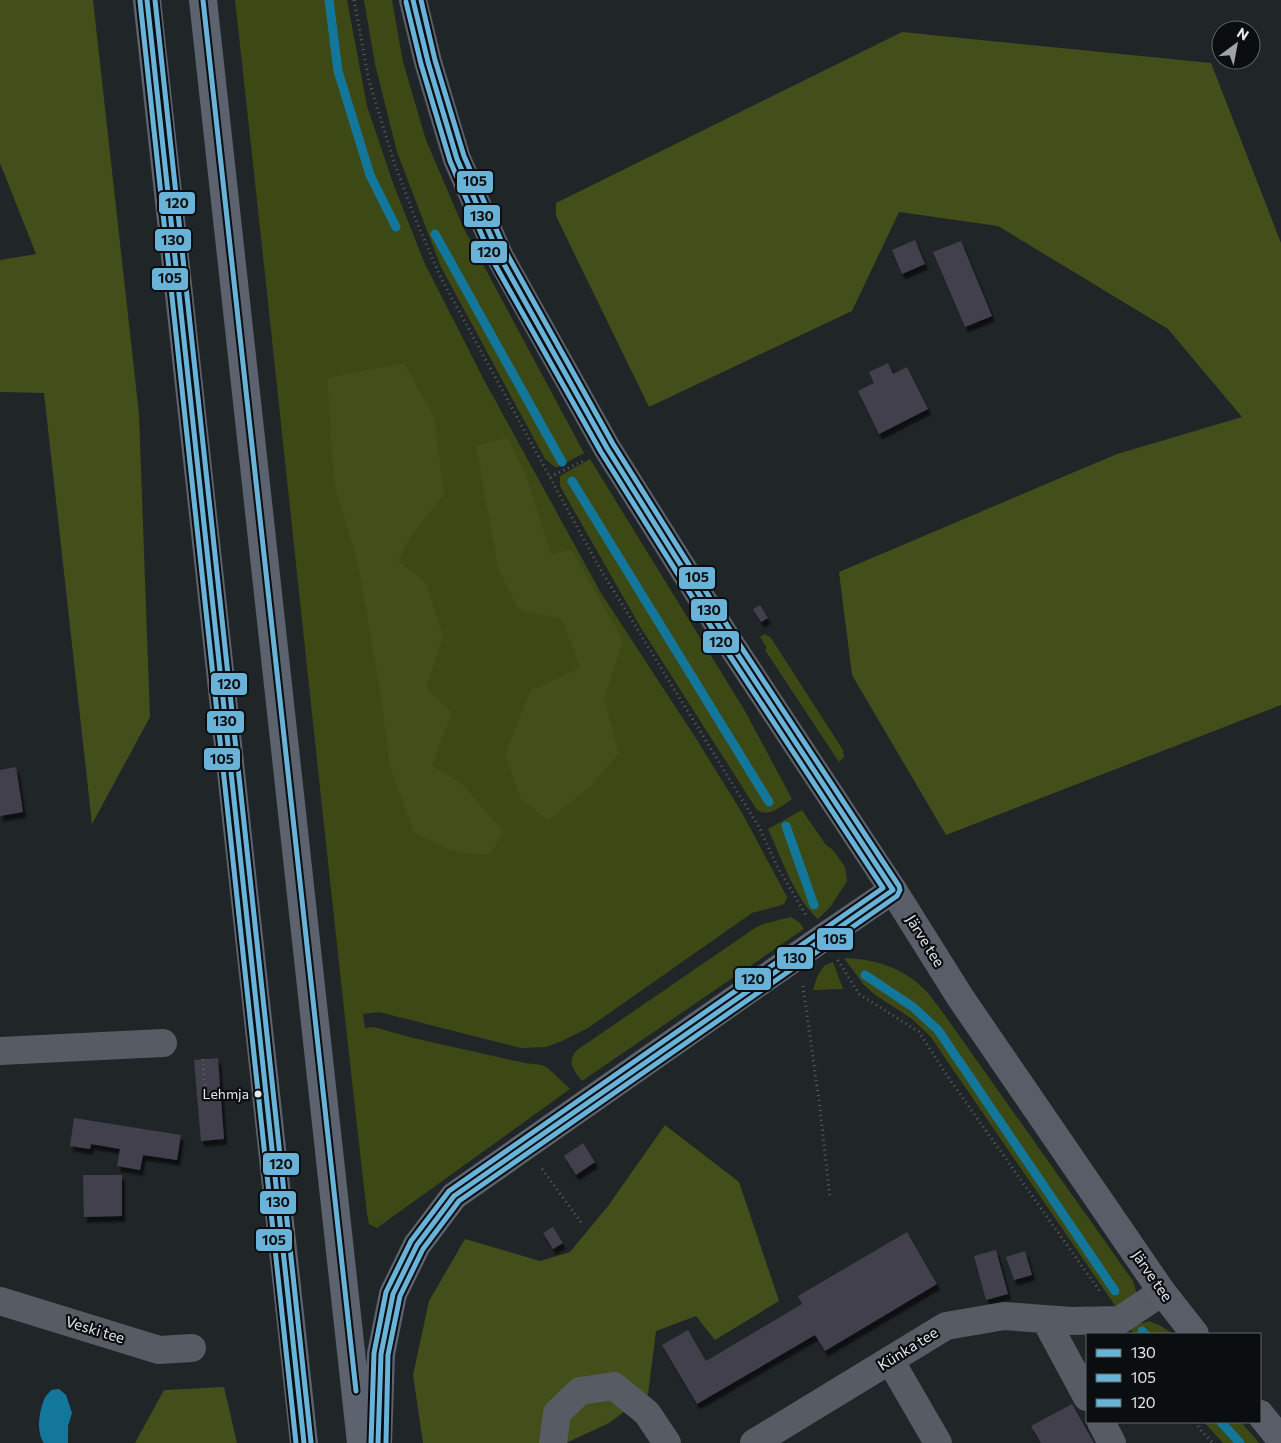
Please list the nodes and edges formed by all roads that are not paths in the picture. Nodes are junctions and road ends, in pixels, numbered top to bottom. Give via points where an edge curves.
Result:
1 (147, 0) edge
2 (203, 0) edge
3 (413, 0) edge
4 (893, 890) junction
5 (163, 1043) dead end
6 (0, 1051) edge
7 (1162, 1292) junction
8 (0, 1301) edge
9 (1045, 1319) junction
10 (1195, 1333) edge
11 (192, 1348) dead end
12 (890, 1360) junction
13 (1086, 1395) edge
14 (1261, 1415) edge
15 (1101, 1423) edge
16 (1281, 1440) edge
17 (304, 1443) edge
18 (361, 1443) edge
19 (378, 1443) edge
20 (553, 1443) edge
21 (667, 1443) edge
22 (754, 1443) edge
23 (938, 1443) edge
24 (1112, 1443) edge

1 - 17 highway
2 - 18 highway
3 - 4 street, Järve tee via 457,158 500,257 607,448 726,637
4 - 7 street, Järve tee via 960,998
4 - 19 highway via 454,1196 417,1245 393,1294 381,1354
5 - 6 street
7 - 9 street, Künka tee via 1120,1320
7 - 10 street, Järve tee
8 - 11 street, Veski tee via 160,1350
9 - 12 street, Künka tee via 1004,1316 946,1326
9 - 13 street
12 - 22 street, Künka tee
12 - 23 street
14 - 16 street
15 - 24 street
20 - 21 street via 557,1413 580,1390 614,1386 647,1413

